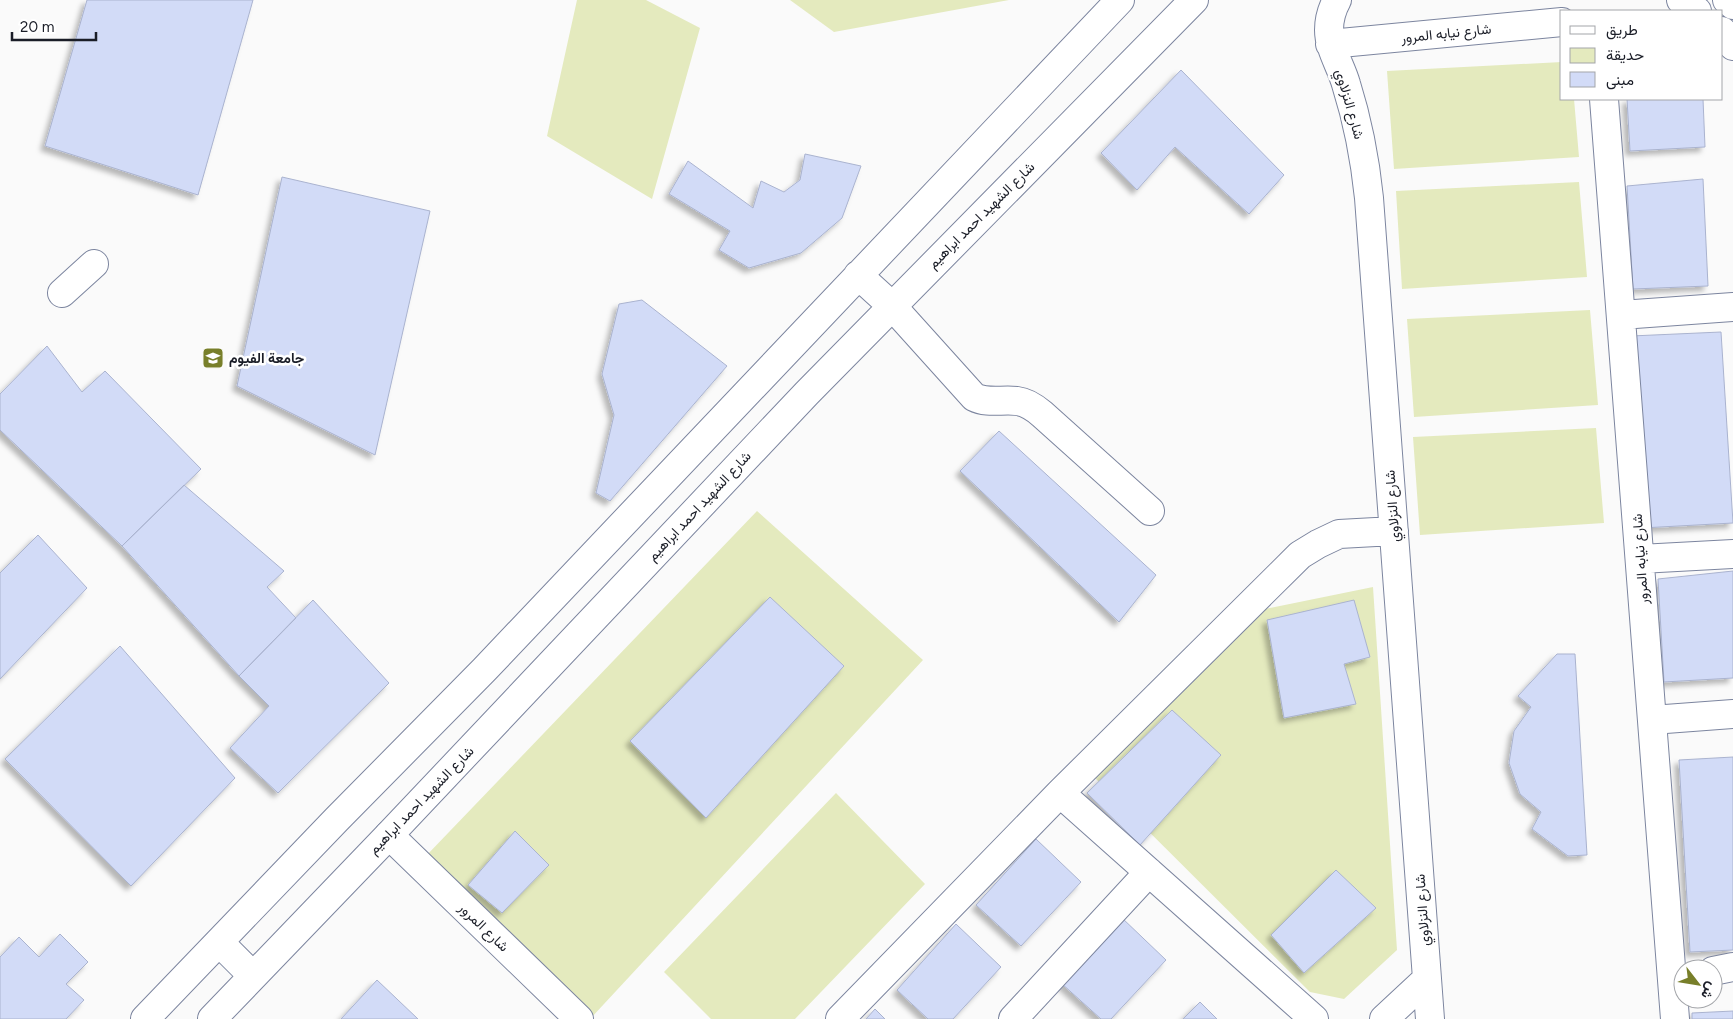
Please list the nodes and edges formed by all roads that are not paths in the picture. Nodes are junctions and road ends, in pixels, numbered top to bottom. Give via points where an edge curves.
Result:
1 (1120, 0) edge
2 (1194, 0) edge
3 (1337, 0) edge
4 (1681, 0) edge
5 (1728, 0) edge
6 (1733, 5) edge
7 (1696, 10) edge
8 (1560, 22) edge
9 (1723, 32) edge
10 (1330, 44) junction
11 (1733, 46) edge
12 (1604, 100) edge
13 (94, 264) dead end
14 (858, 275) junction
15 (62, 293) dead end
16 (892, 306) junction
17 (1733, 307) edge
18 (1621, 315) junction
19 (1150, 511) dead end
20 (1394, 531) junction
21 (1733, 554) edge
22 (1640, 560) junction
23 (1733, 714) edge
24 (1652, 720) junction
25 (1060, 793) junction
26 (389, 835) junction
27 (1149, 872) junction
28 (219, 942) junction
29 (1676, 959) edge
30 (253, 976) junction
31 (1427, 979) junction
32 (145, 1019) edge
33 (212, 1019) edge
34 (579, 1019) edge
35 (840, 1019) edge
36 (1013, 1019) edge
37 (1314, 1019) edge
38 (1384, 1019) edge
39 (1430, 1019) edge

1 - 14 street
2 - 16 street, شارع الشهيد احمد ابراهيم
3 - 10 street, شارع النزلاوي via 1331,12
4 - 7 street
5 - 6 street
8 - 10 street, شارع نيابه المرور
9 - 11 street
10 - 20 street, شارع النزلاوي via 1345,81 1365,158
12 - 18 street, شارع نيابه المرور
13 - 15 street
14 - 16 street
14 - 28 street via 484,670
16 - 19 street via 974,397 982,401 1018,401 1032,407
16 - 26 street, شارع الشهيد احمد ابراهيم
17 - 18 street
18 - 22 street, شارع نيابه المرور
20 - 25 street via 1339,534 1300,556
20 - 31 street, شارع النزلاوي
21 - 22 street
22 - 24 street, شارع نيابه المرور
23 - 24 street
24 - 29 street, شارع نيابه المرور
25 - 27 street
25 - 35 street
26 - 30 street, شارع الشهيد احمد ابراهيم
26 - 34 street, شارع المرور
27 - 36 street
27 - 37 street
28 - 30 street
28 - 32 street
30 - 33 street, شارع الشهيد احمد ابراهيم
31 - 38 street
31 - 39 street, شارع النزلاوي

